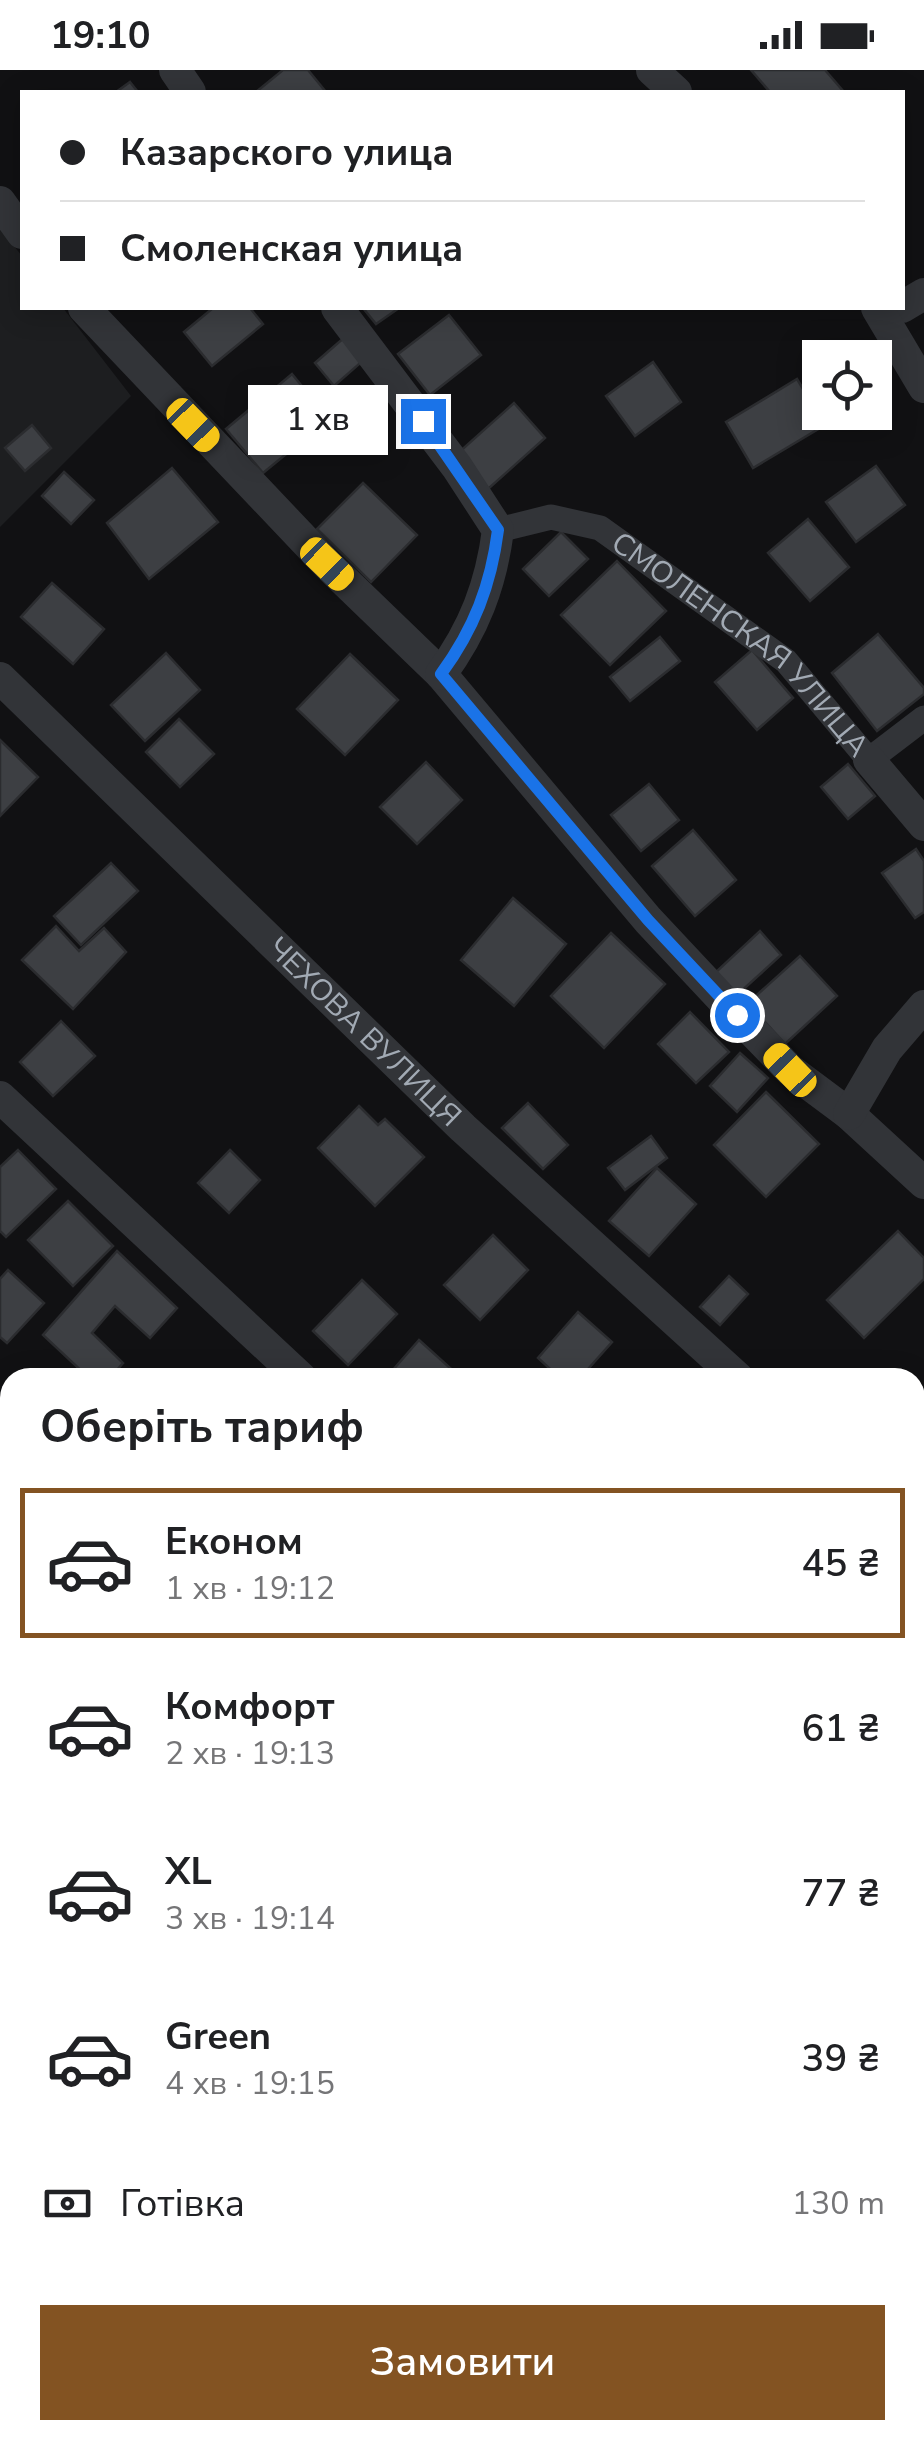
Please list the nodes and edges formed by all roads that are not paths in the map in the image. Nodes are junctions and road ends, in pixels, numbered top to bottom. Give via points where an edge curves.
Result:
1 (652, 70) edge
2 (674, 90) edge
3 (0, 202) edge
4 (20, 230) edge
5 (86, 310) edge
6 (339, 310) edge
7 (891, 310) edge
8 (924, 387) edge
9 (498, 530) junction
10 (441, 674) junction
11 (0, 678) edge
12 (924, 718) edge
13 (869, 760) junction
14 (924, 825) edge
15 (924, 1006) edge
16 (0, 1098) edge
17 (849, 1114) junction
18 (924, 1183) edge
19 (290, 1368) edge
20 (727, 1368) edge

1 - 2 street
3 - 4 street
5 - 10 street
6 - 9 street
7 - 8 street
9 - 10 street via 478,616
9 - 13 street, СМОЛЕНСКАЯ УЛИЦА via 551,517 600,528 786,661
10 - 17 street via 648,920 790,1070
11 - 20 street, ЧЕХОВА ВУЛИЦЯ via 463,1128
12 - 13 street
13 - 14 street, СМОЛЕНСКАЯ УЛИЦА
15 - 17 street via 887,1049
16 - 19 street
17 - 18 street

